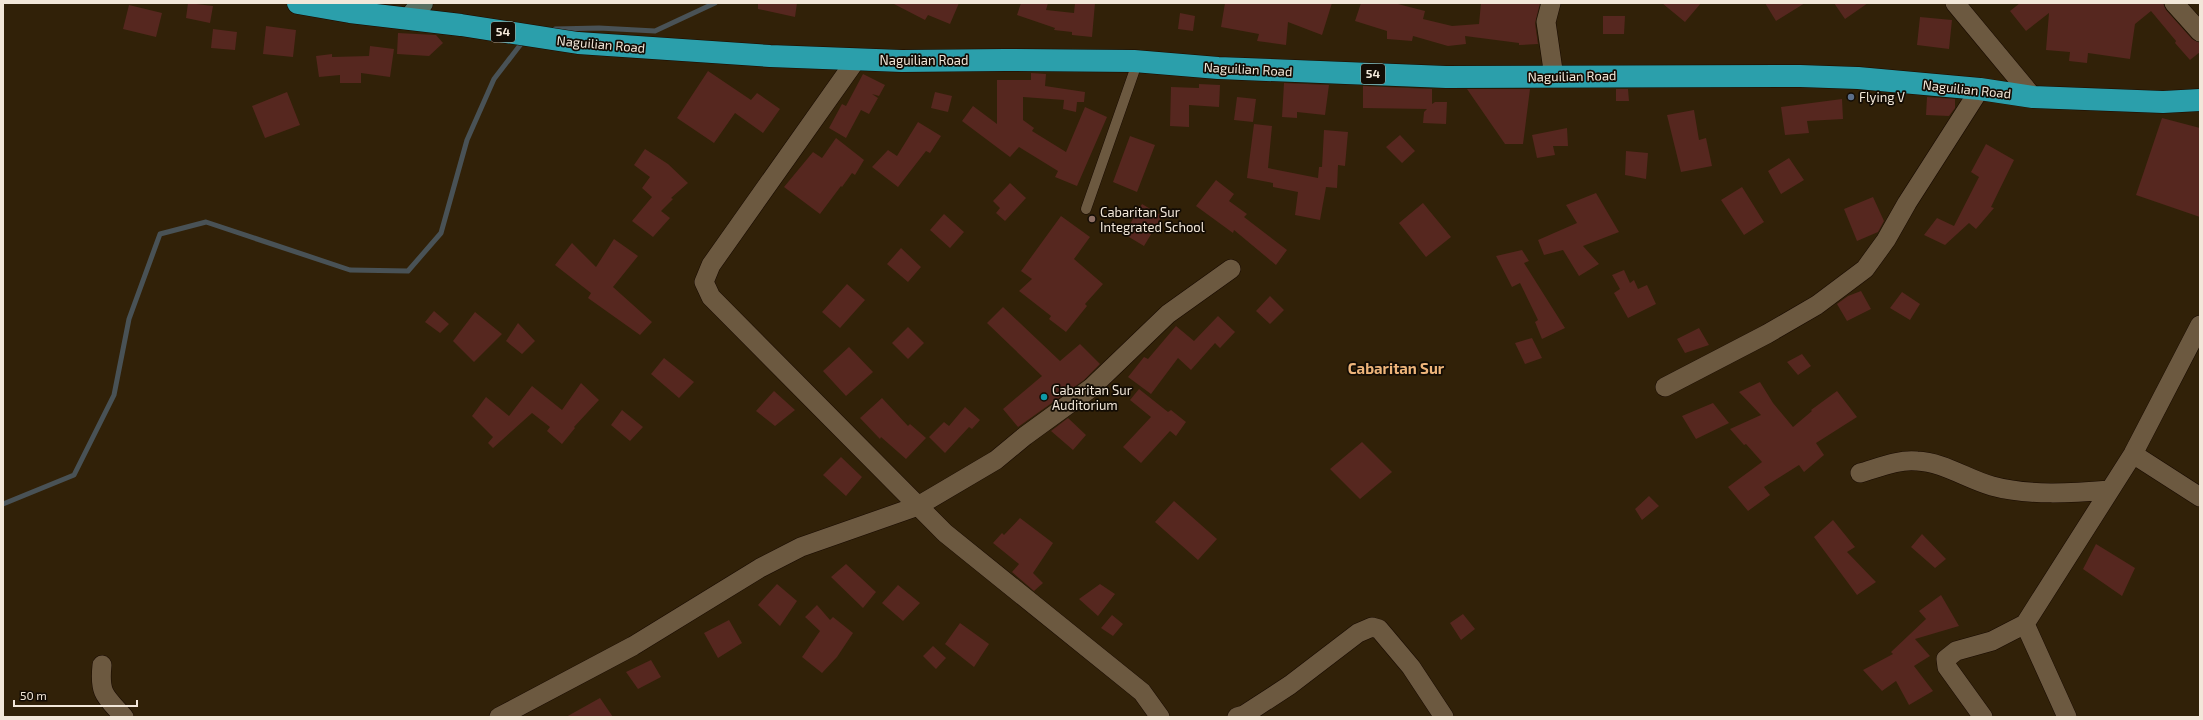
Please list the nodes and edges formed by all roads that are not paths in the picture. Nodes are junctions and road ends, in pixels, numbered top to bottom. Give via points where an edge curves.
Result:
1 (298, 3) edge
2 (1551, 3) edge
3 (1954, 3) edge
4 (2174, 3) edge
5 (416, 11) edge
6 (2200, 32) edge
7 (856, 60) junction
8 (1134, 61) junction
9 (1554, 77) junction
10 (1980, 89) junction
11 (2033, 97) junction
12 (2200, 100) edge
13 (1086, 209) dead end
14 (1231, 269) dead end
15 (2200, 325) edge
16 (1666, 387) dead end
17 (2133, 454) junction
18 (1860, 473) dead end
19 (2110, 490) junction
20 (2200, 497) edge
21 (918, 506) junction
22 (2025, 624) junction
23 (102, 665) dead end
24 (124, 717) edge
25 (498, 717) edge
26 (1160, 717) edge
27 (1237, 717) edge
28 (1444, 717) edge
29 (1983, 717) edge
30 (2067, 717) edge

1 - 5 highway, Naguilian Road / 54 via 350,12
2 - 9 street via 1546,22
3 - 11 street
4 - 6 street
5 - 7 highway, Naguilian Road / 54 via 460,25 578,43
7 - 8 highway, Naguilian Road / 54
7 - 21 street via 711,265 704,282 718,306
8 - 9 highway, Naguilian Road / 54 via 1218,68 1414,76
8 - 13 lane via 1134,72
9 - 10 highway, Naguilian Road / 54 via 1800,76 1858,78
10 - 11 highway, Naguilian Road / 54
10 - 16 street via 1886,240 1865,269 1848,284 1767,334
11 - 12 highway, Naguilian Road / 54 via 2163,102
14 - 21 street via 1168,314 1092,388 996,460
15 - 17 street
17 - 19 street
17 - 20 street
18 - 19 street via 1915,460 2008,489 2062,494
19 - 22 street
21 - 25 street via 801,547 760,568 633,646
21 - 26 street via 977,561 1142,692
22 - 29 street via 1992,641 1956,651 1946,659 1947,667
22 - 30 street
23 - 24 street via 102,690
27 - 28 street via 1244,715 1290,684 1358,633 1372,627 1379,629 1411,667

